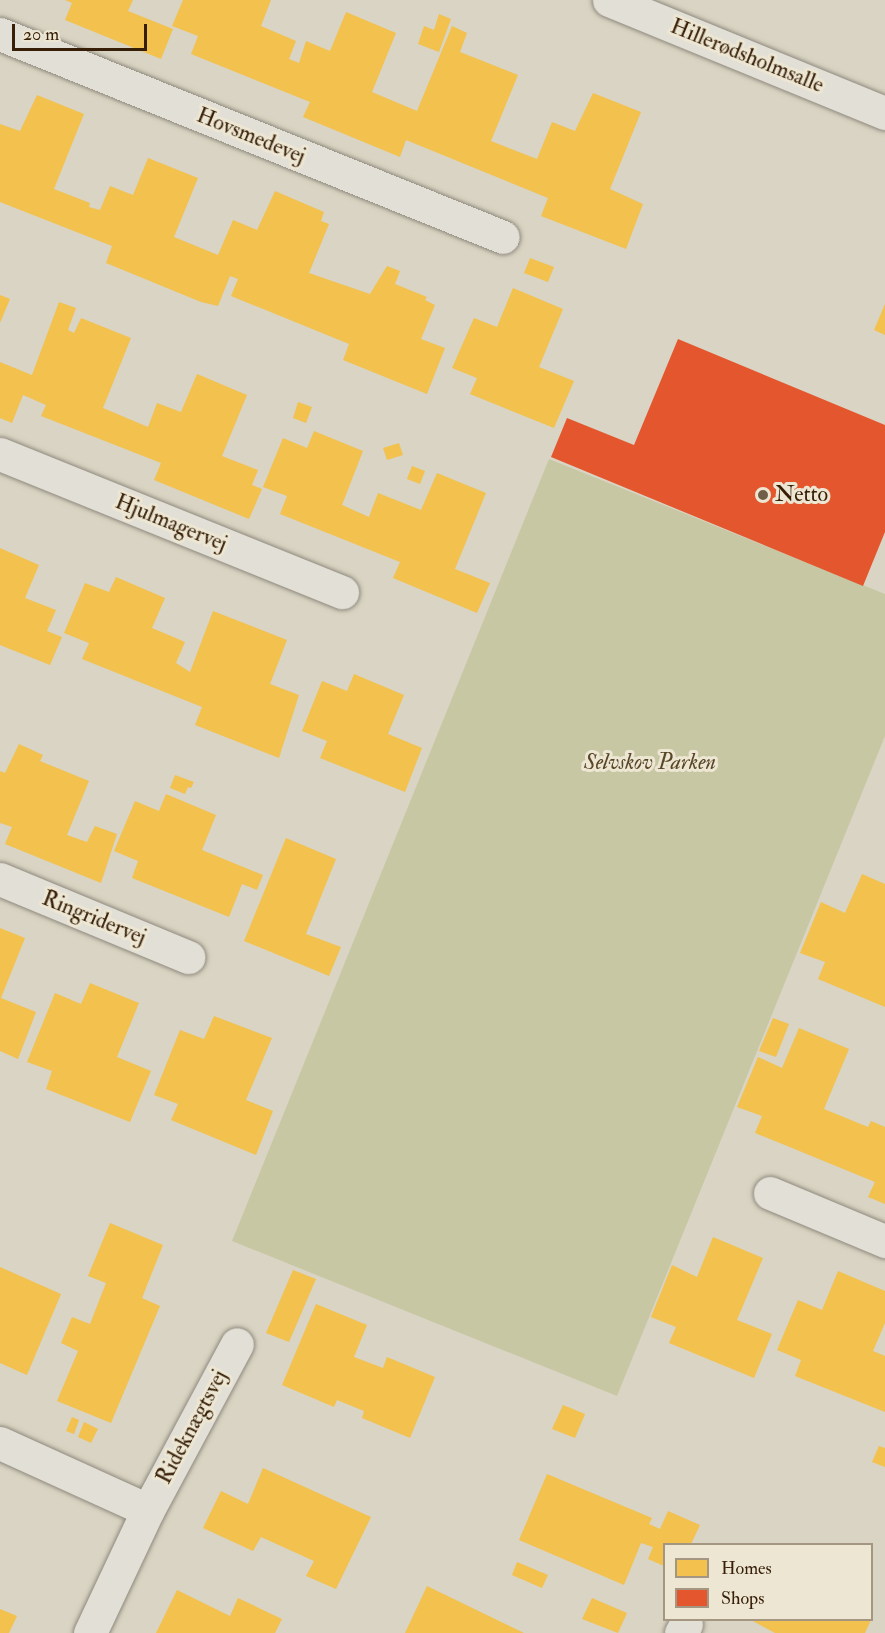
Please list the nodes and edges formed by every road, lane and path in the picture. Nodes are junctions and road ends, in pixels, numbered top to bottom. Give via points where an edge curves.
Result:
1 (609, 0) edge
2 (0, 34) edge
3 (885, 113) edge
4 (503, 237) dead end
5 (0, 454) edge
6 (342, 592) dead end
7 (0, 879) edge
8 (188, 957) dead end
9 (770, 1193) dead end
10 (885, 1241) edge
11 (237, 1344) dead end
12 (0, 1443) edge
13 (148, 1510) junction
14 (90, 1633) edge

1 - 3 street, Hillerødsholmsalle
2 - 4 street, Hovsmedevej
5 - 6 street, Hjulmagervej
7 - 8 street, Ringridervej
9 - 10 street
11 - 13 street, Rideknægtsvej
12 - 13 street, Rideknægtsvej
13 - 14 street, Rideknægtsvej

